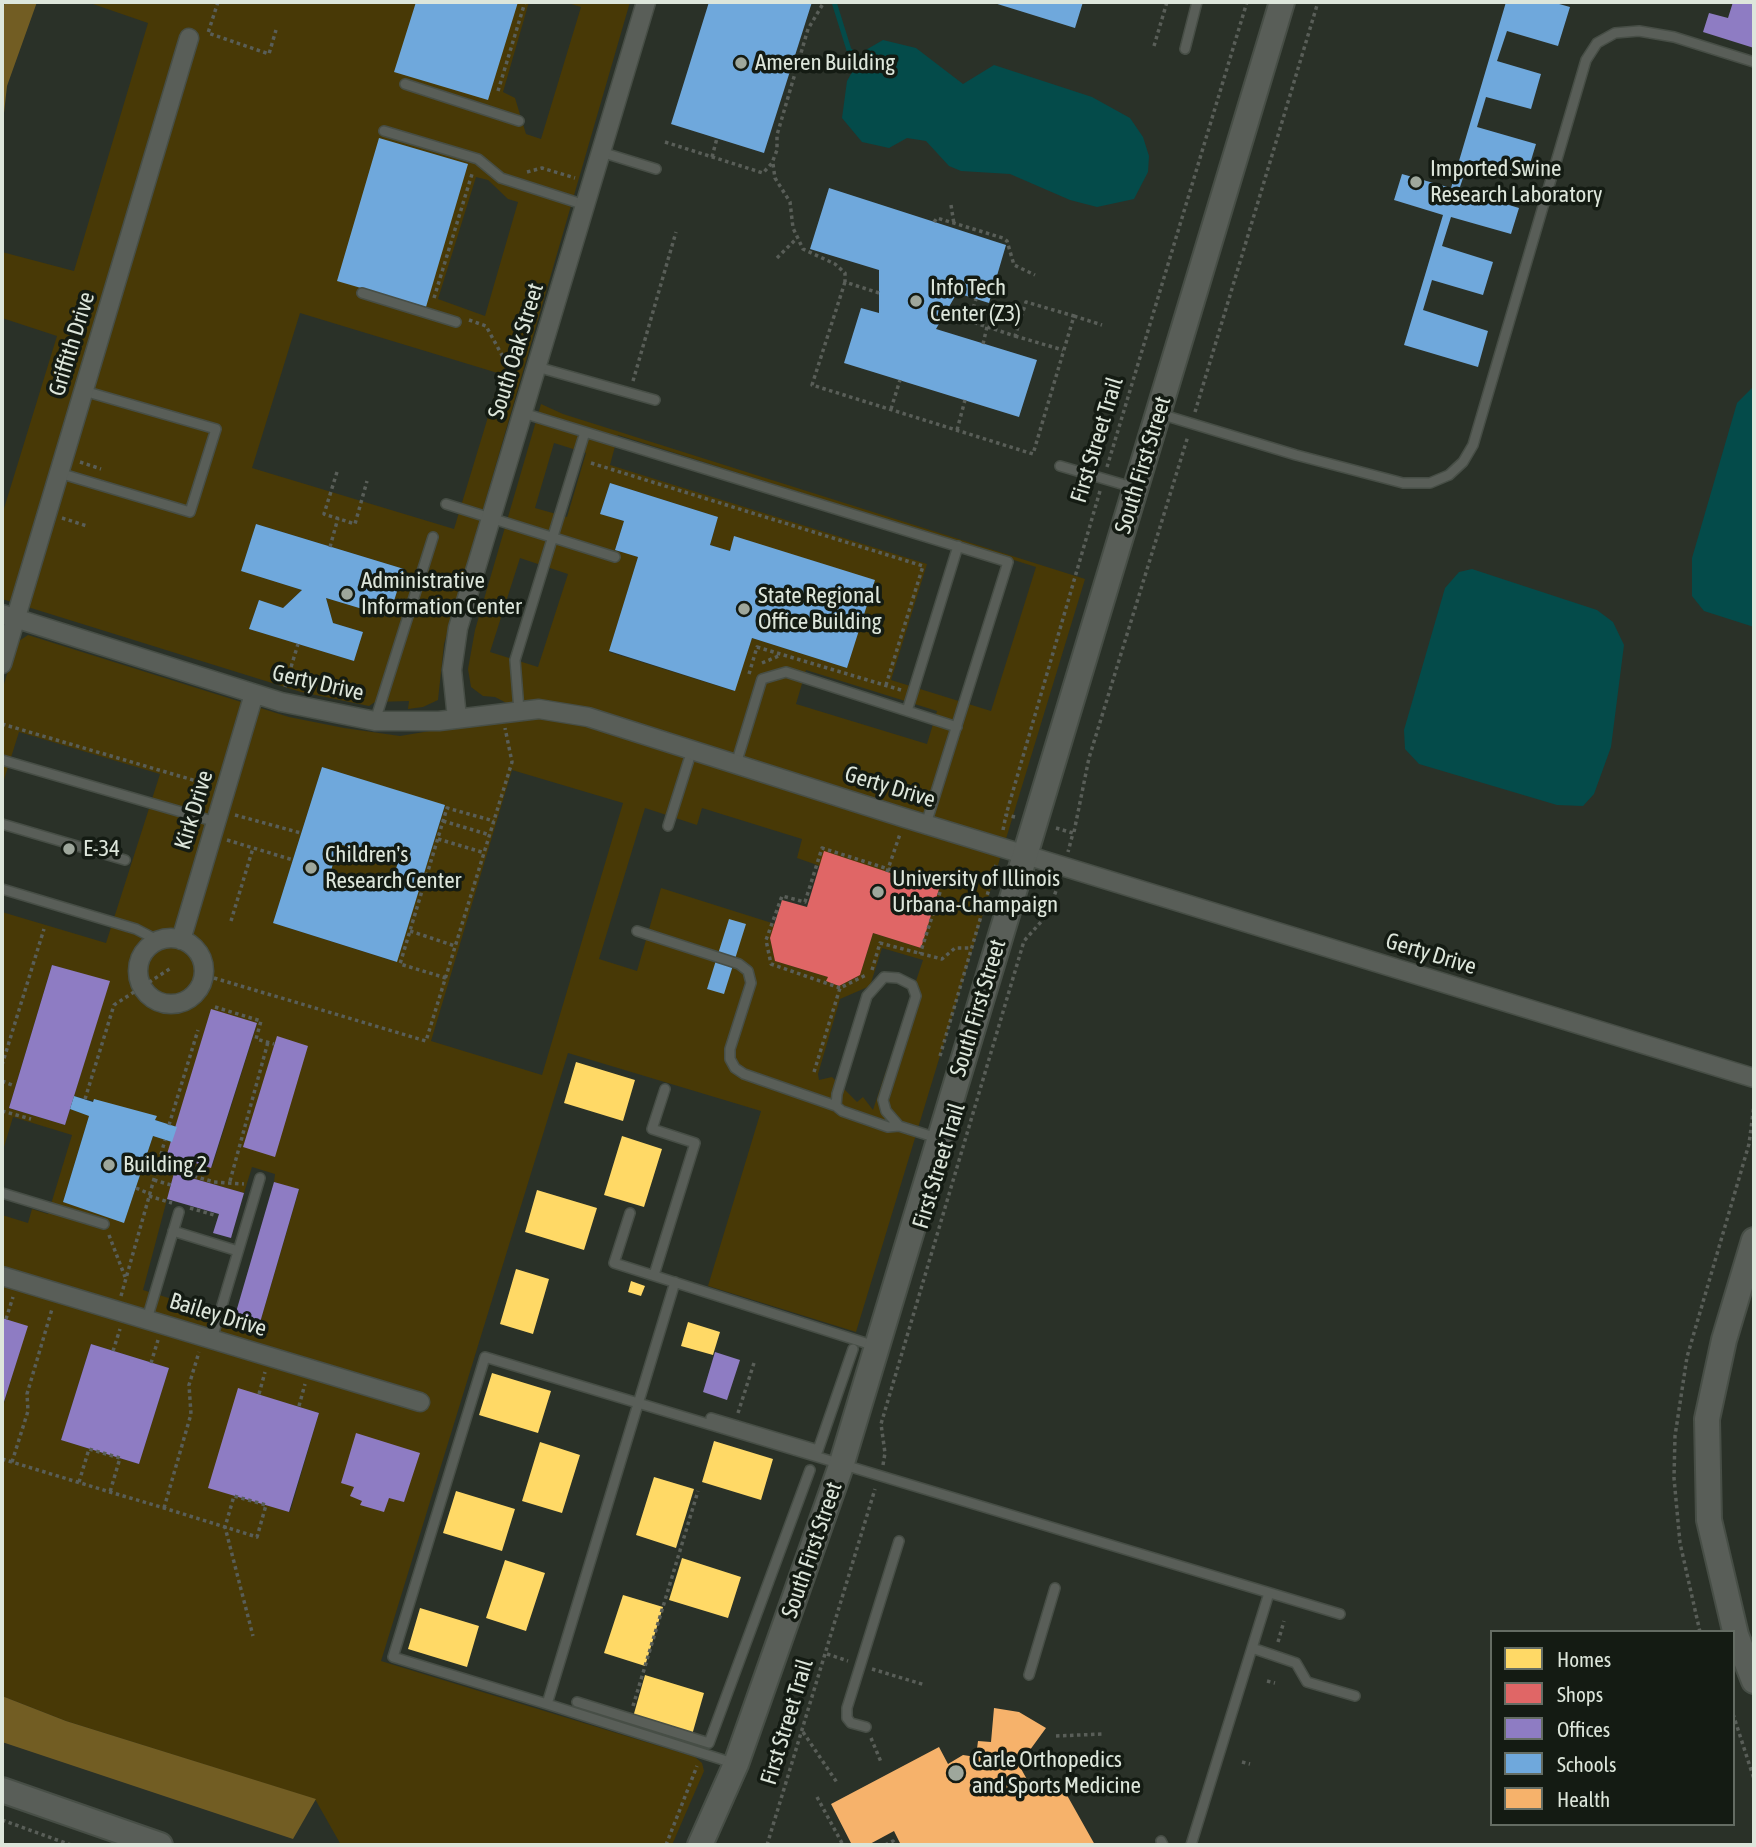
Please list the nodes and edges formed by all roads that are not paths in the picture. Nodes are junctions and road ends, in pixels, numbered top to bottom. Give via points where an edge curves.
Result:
1 (646, 2) edge
2 (1197, 2) edge
3 (1283, 2) edge
4 (189, 38) dead end
5 (1185, 49) dead end
6 (1754, 62) edge
7 (405, 84) dead end
8 (519, 121) dead end
9 (384, 131) dead end
10 (601, 152) junction
11 (656, 169) dead end
12 (585, 205) junction
13 (362, 293) dead end
14 (457, 319) road end
15 (527, 366) junction
16 (83, 391) junction
17 (655, 401) dead end
18 (1159, 413) junction
19 (523, 414) junction
20 (585, 432) junction
21 (1060, 466) dead end
22 (59, 473) junction
23 (1135, 488) junction
24 (446, 505) dead end
25 (491, 518) junction
26 (433, 537) dead end
27 (552, 537) junction
28 (958, 546) junction
29 (615, 556) dead end
30 (9, 616) edge
31 (2, 664) edge
32 (254, 694) junction
33 (510, 710) junction
34 (907, 711) junction
35 (457, 718) junction
36 (375, 721) junction
37 (957, 727) junction
38 (692, 750) junction
39 (2, 760) edge
40 (736, 764) junction
41 (216, 821) junction
42 (2, 824) edge
43 (926, 824) junction
44 (668, 826) dead end
45 (1026, 855) junction
46 (125, 860) dead end
47 (2, 889) edge
48 (637, 931) dead end
49 (181, 940) junction
50 (159, 941) junction
51 (1754, 1078) edge
52 (665, 1088) dead end
53 (836, 1106) junction
54 (900, 1126) junction
55 (937, 1138) junction
56 (258, 1182) road end
57 (2, 1193) edge
58 (179, 1212) dead end
59 (630, 1213) dead end
60 (104, 1224) road end
61 (173, 1231) junction
62 (1754, 1240) edge
63 (238, 1251) junction
64 (654, 1275) junction
65 (2, 1276) edge
66 (675, 1282) junction
67 (147, 1320) junction
68 (206, 1343) junction
69 (865, 1348) junction
70 (419, 1402) dead end
71 (638, 1404) junction
72 (711, 1418) dead end
73 (841, 1466) junction
74 (810, 1470) dead end
75 (899, 1541) dead end
76 (1055, 1588) dead end
77 (1269, 1593) junction
78 (1340, 1614) dead end
79 (1735, 1630) edge
80 (1735, 1631) edge
81 (1252, 1648) junction
82 (1029, 1675) dead end
83 (1754, 1681) edge
84 (1355, 1696) dead end
85 (577, 1702) dead end
86 (547, 1704) junction
87 (866, 1727) road end
88 (736, 1764) junction
89 (2, 1790) edge
90 (160, 1845) edge
91 (700, 1845) edge
92 (1191, 1845) edge

1 - 10 street, South Oak Street
2 - 5 lane
3 - 18 street, South First Street
4 - 16 street, Griffith Drive
6 - 18 lane via 1639,30 1615,33 1597,43 1586,60 1473,445 1449,475 1430,483 1403,483 1296,456
7 - 8 lane
9 - 12 lane via 478,159 501,178
10 - 11 lane
10 - 12 street, South Oak Street
12 - 15 street, South Oak Street
13 - 14 lane
15 - 17 lane
15 - 19 street, South Oak Street
16 - 22 street, Griffith Drive
16 - 22 lane via 216,429 190,512
18 - 23 street, South First Street
19 - 20 lane
19 - 25 street, South Oak Street
20 - 27 lane
20 - 28 lane
21 - 23 lane
22 - 30 street, Griffith Drive
23 - 45 street, South First Street
24 - 25 lane
25 - 27 lane
25 - 35 street, South Oak Street via 454,648
26 - 36 lane
27 - 29 lane
27 - 33 lane via 515,660
28 - 34 lane
28 - 37 lane via 1008,562
30 - 31 street, Griffith Drive
30 - 32 street, Gerty Drive
32 - 36 street, Gerty Drive
32 - 41 street, Kirk Drive
33 - 35 street, Gerty Drive
33 - 38 street, Gerty Drive via 539,709 588,717
34 - 37 lane
34 - 40 lane via 786,672 762,679
35 - 36 street, Gerty Drive
37 - 43 lane
38 - 40 street, Gerty Drive
38 - 44 lane
39 - 41 lane
40 - 43 street, Gerty Drive
41 - 49 street, Kirk Drive
42 - 46 lane
43 - 45 street, Gerty Drive
45 - 51 street, Gerty Drive
45 - 55 street, South First Street
47 - 50 lane via 136,929
48 - 53 lane via 739,964 748,971 751,983 730,1049 735,1068
49 - 50 street
49 - 50 street via 191,945 203,962 204,973 196,993 167,1003 148,994 138,975 143,954
52 - 64 lane via 652,1129 695,1143
53 - 54 lane via 888,1127
53 - 54 lane via 867,996 884,977 898,978 912,985 916,996 883,1100 886,1111
54 - 55 lane
55 - 69 street, South First Street
56 - 63 lane
57 - 60 lane
58 - 61 lane
59 - 64 lane via 614,1263
61 - 63 lane
61 - 67 lane
62 - 79 street via 1724,1340 1707,1419 1709,1520
63 - 68 lane
64 - 66 lane
65 - 67 street, Bailey Drive via 119,1317
66 - 69 lane
66 - 71 lane
67 - 68 street, Bailey Drive
68 - 70 street, Bailey Drive
69 - 72 lane via 818,1450
69 - 73 street, South First Street
71 - 73 lane
71 - 86 lane
71 - 86 lane via 485,1357 393,1657
73 - 77 lane
73 - 88 street, South First Street
74 - 85 lane via 709,1743
75 - 87 lane via 848,1708 851,1723
76 - 82 lane
77 - 78 lane
77 - 81 lane
80 - 83 street
81 - 84 lane via 1296,1663 1307,1682
81 - 92 lane
86 - 88 lane
88 - 91 street, South First Street
89 - 90 street

